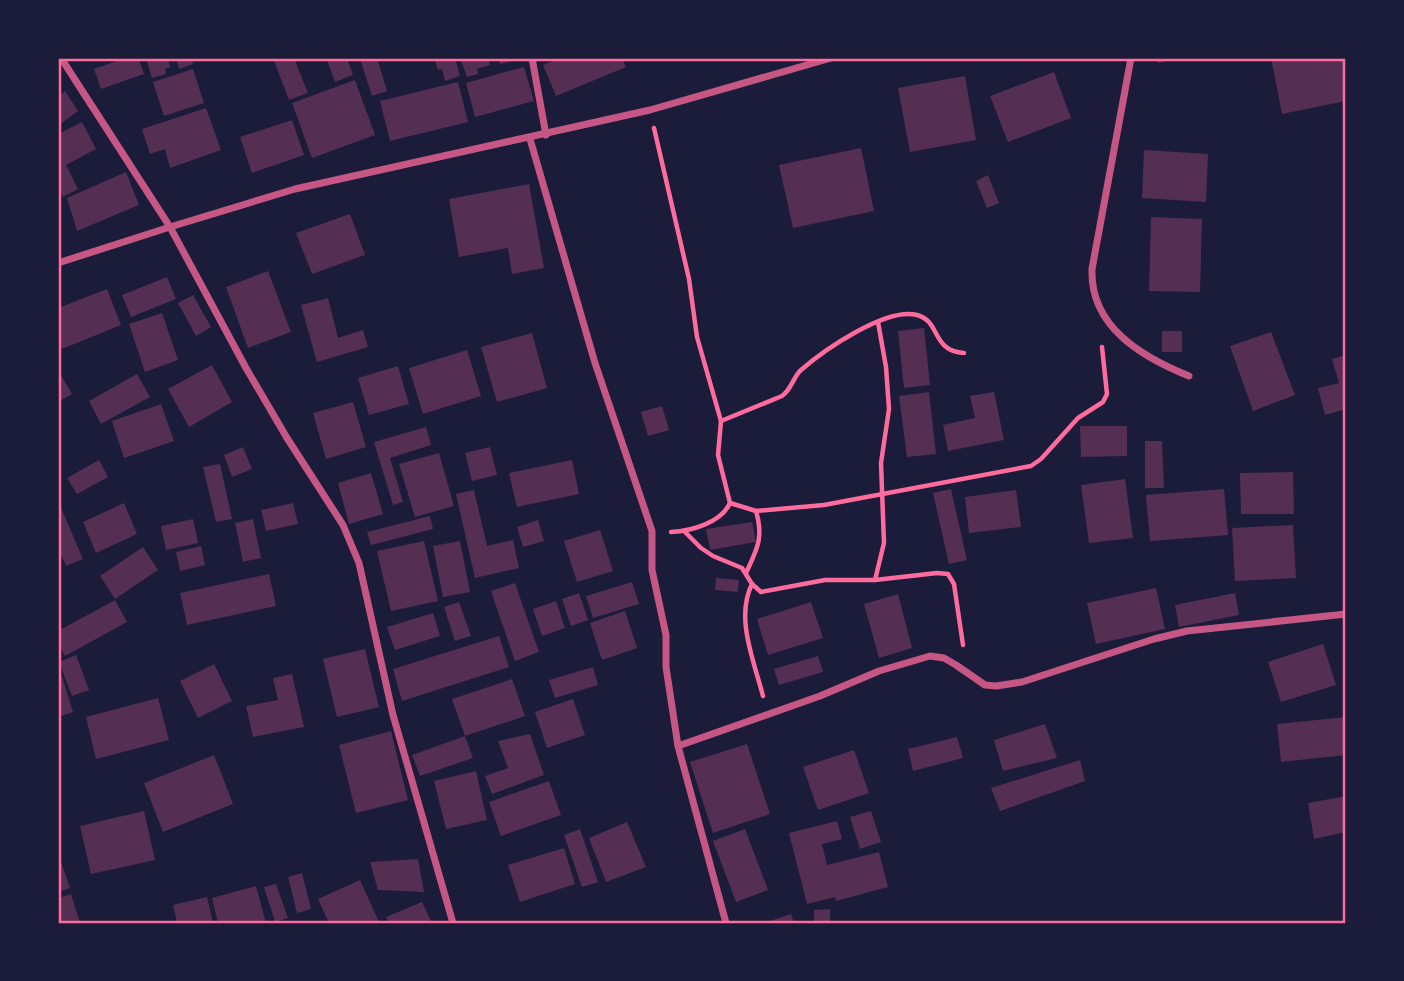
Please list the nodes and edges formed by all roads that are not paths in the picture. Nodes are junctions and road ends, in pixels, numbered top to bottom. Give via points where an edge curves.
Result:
1 (61, 58) edge
2 (532, 58) edge
3 (831, 58) edge
4 (1131, 58) edge
5 (546, 135) junction
6 (530, 139) junction
7 (170, 227) junction
8 (58, 263) edge
9 (1189, 376) dead end
10 (1346, 614) edge
11 (678, 746) junction
12 (453, 923) edge
13 (726, 923) edge

1 - 7 street
2 - 5 street
3 - 5 street
4 - 9 street via 1091,282 1102,311 1133,348
5 - 6 street
6 - 7 street via 295,189
6 - 11 street via 595,363 652,531 652,570 666,635
7 - 8 street
7 - 12 street via 246,368 343,525 359,563 393,715
10 - 11 street via 1187,631 1022,682 985,685 944,658 930,656
11 - 13 street

